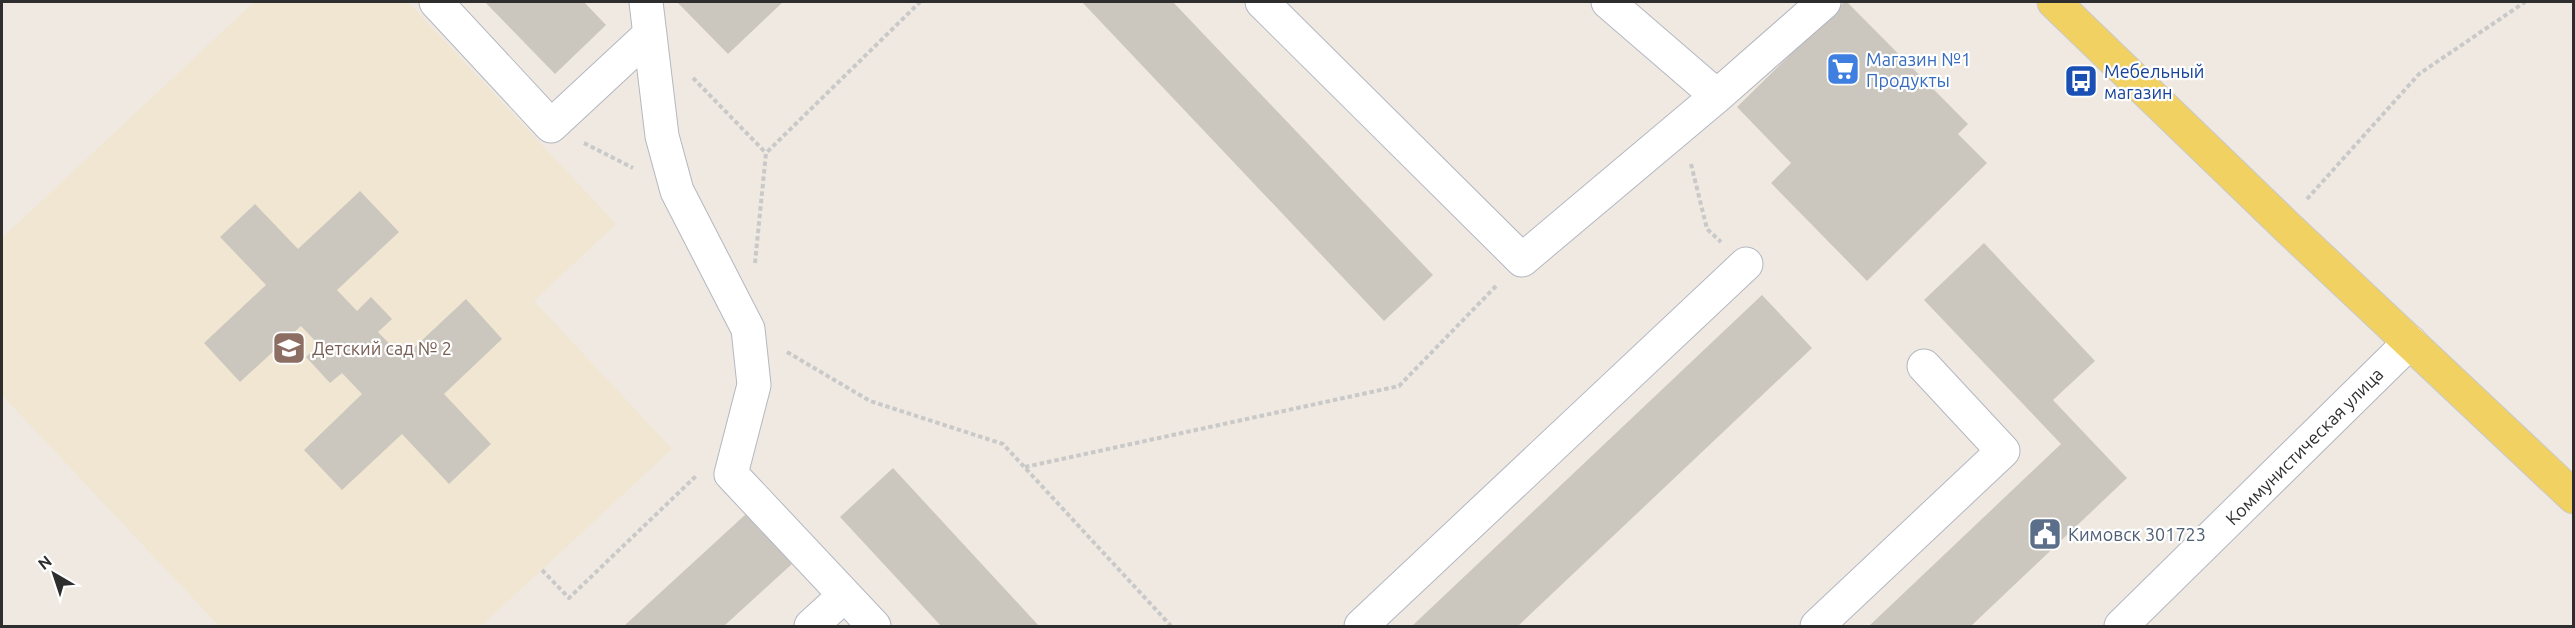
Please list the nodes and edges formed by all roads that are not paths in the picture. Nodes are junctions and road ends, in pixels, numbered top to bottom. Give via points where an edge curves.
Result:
1 (436, 2) edge
2 (646, 2) edge
3 (1262, 2) edge
4 (1608, 2) edge
5 (1824, 2) edge
6 (2054, 2) edge
7 (650, 34) junction
8 (1717, 96) junction
9 (1746, 264) road end
10 (2410, 342) junction
11 (1924, 366) dead end
12 (2574, 497) edge
13 (845, 596) junction
14 (811, 627) edge
15 (874, 627) edge
16 (1361, 627) edge
17 (1818, 627) edge
18 (2121, 627) edge

1 - 7 street via 551,126
2 - 7 street
3 - 8 street via 1522,260
4 - 8 street
5 - 8 street
6 - 10 main road
7 - 13 street via 662,136 677,191 747,329 754,385 731,474
9 - 16 street
10 - 12 main road
10 - 18 street, Коммунистическая улица
11 - 17 street via 2003,451
13 - 14 street
13 - 15 street

